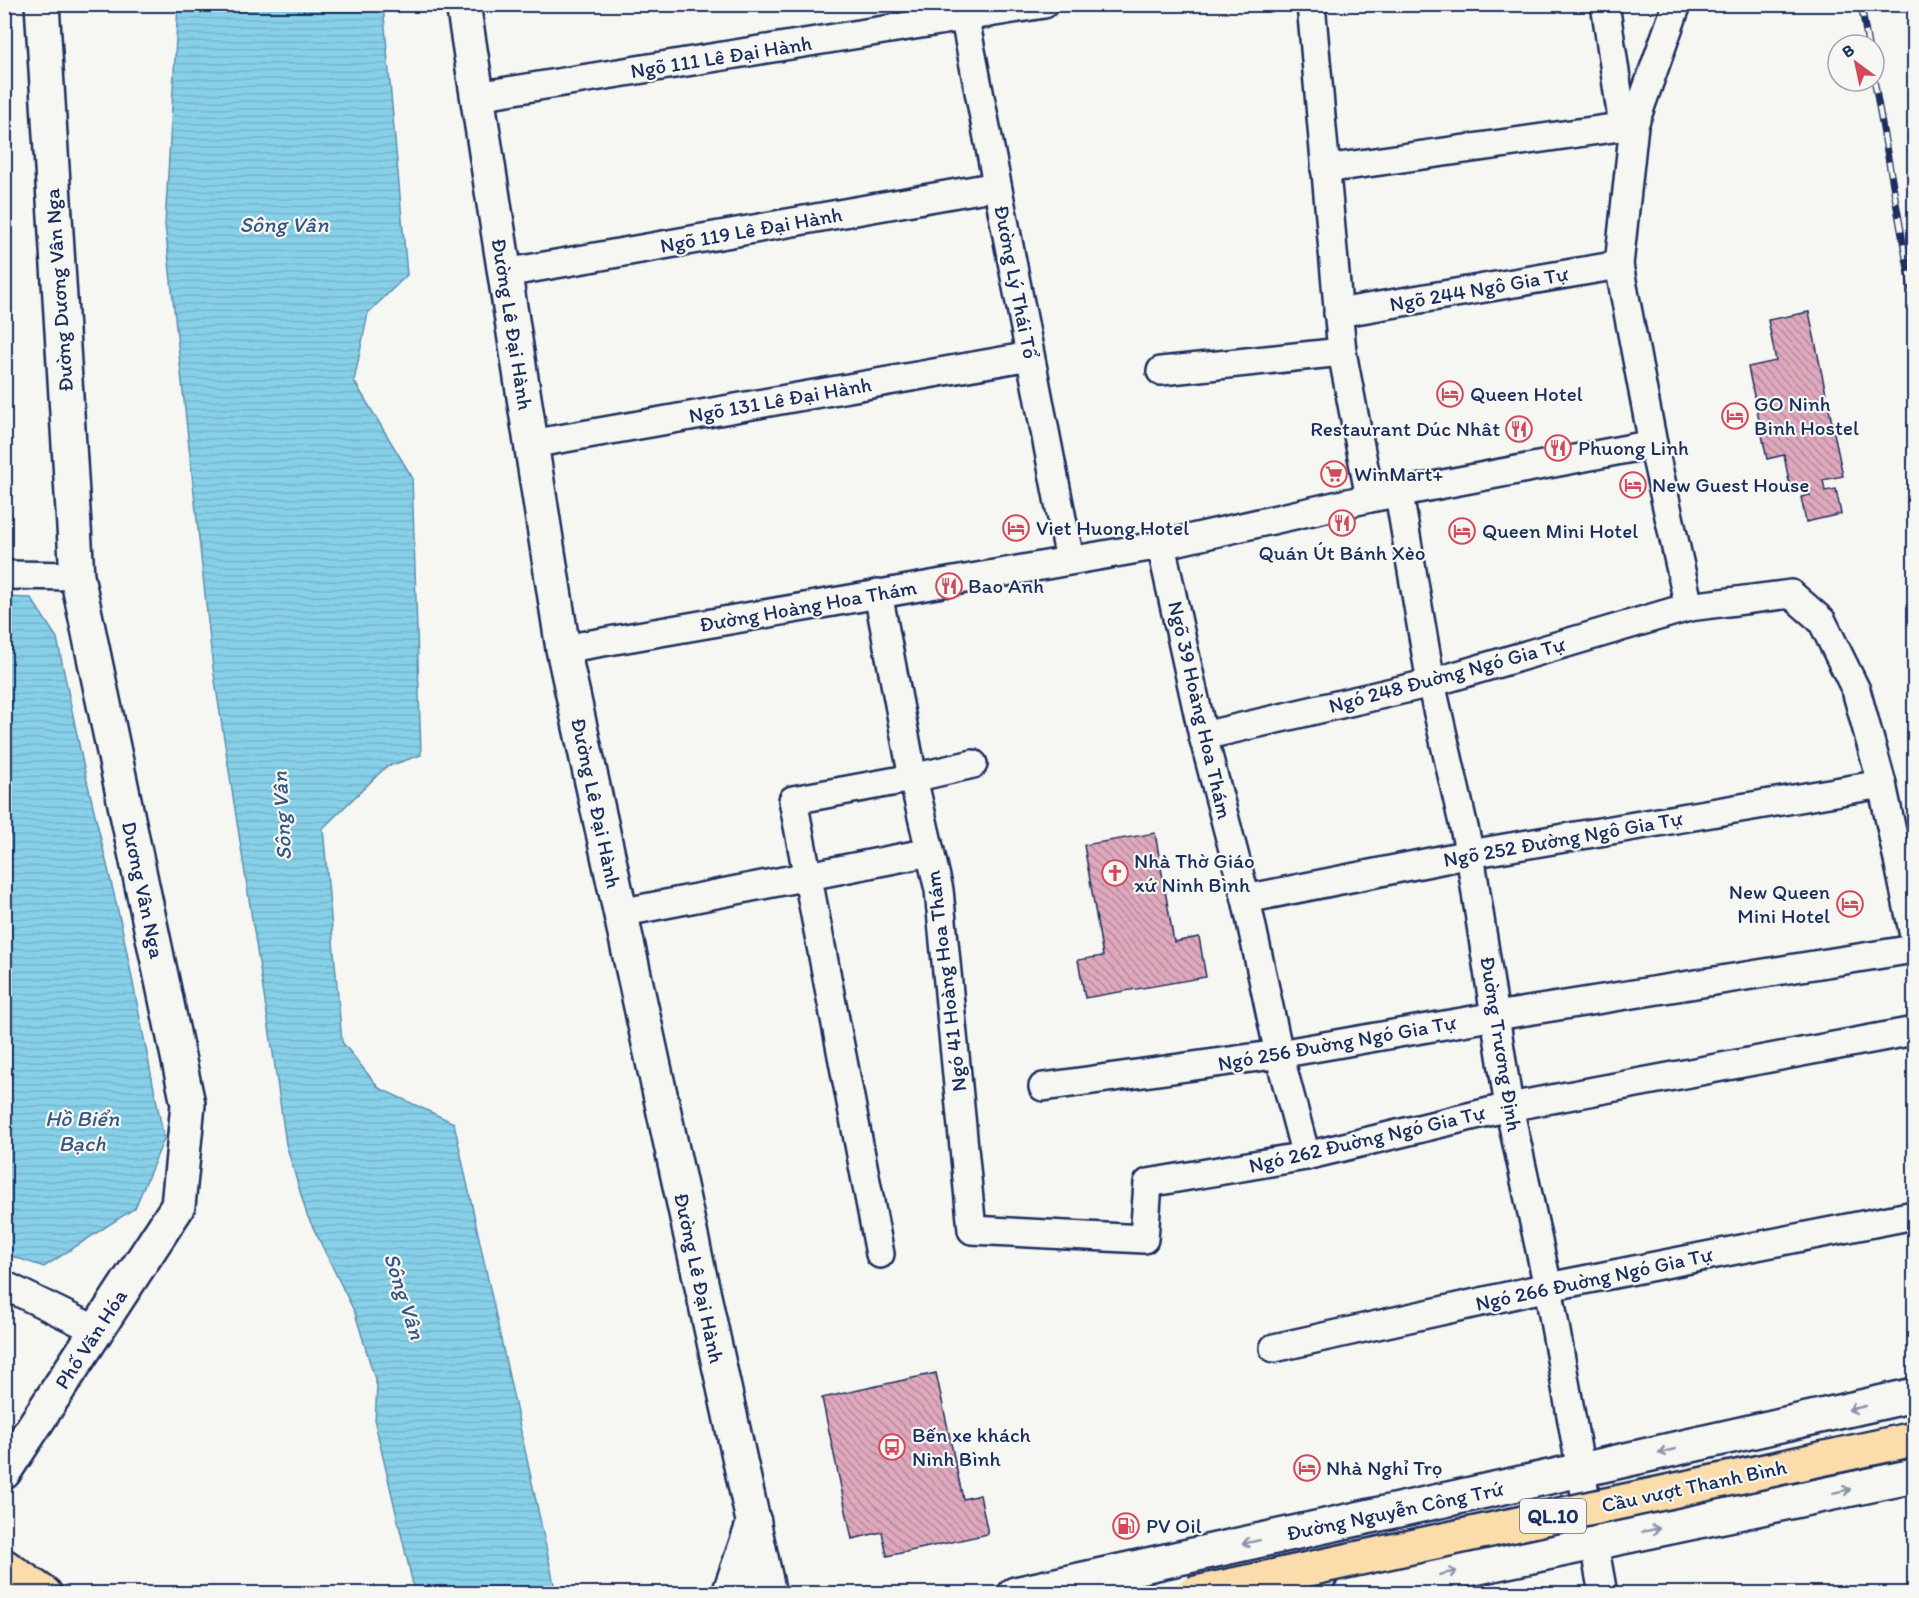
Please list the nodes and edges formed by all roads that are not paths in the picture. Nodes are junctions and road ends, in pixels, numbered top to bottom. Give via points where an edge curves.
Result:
1 (42, 4) edge
2 (463, 4) edge
3 (1044, 4) edge
4 (1311, 4) edge
5 (1605, 4) edge
6 (1677, 4) edge
7 (963, 11) edge
8 (477, 96) junction
9 (1628, 126) junction
10 (1325, 169) junction
11 (997, 186) junction
12 (1619, 265) junction
13 (504, 273) junction
14 (1338, 313) junction
15 (1342, 352) junction
16 (1030, 356) junction
17 (1161, 371) dead end
18 (531, 444) junction
19 (1653, 444) junction
20 (1398, 494) junction
21 (1370, 498) junction
22 (1161, 544) junction
23 (1070, 560) junction
24 (4, 575) edge
25 (77, 576) junction
26 (878, 593) junction
27 (1689, 607) junction
28 (563, 649) junction
29 (1431, 683) junction
30 (1203, 736) junction
31 (973, 764) dead end
32 (913, 778) junction
33 (1882, 784) junction
34 (930, 852) junction
35 (1470, 854) junction
36 (808, 876) junction
37 (1246, 899) junction
38 (620, 913) junction
39 (1914, 936) edge
40 (1914, 949) edge
41 (1496, 1016) junction
42 (1914, 1031) edge
43 (1279, 1054) junction
44 (1043, 1087) dead end
45 (1509, 1107) junction
46 (1306, 1156) junction
47 (178, 1206) joint
48 (1914, 1215) edge
49 (972, 1230) joint
50 (880, 1254) dead end
51 (4, 1285) edge
52 (1548, 1287) junction
53 (96, 1330) junction
54 (1274, 1348) dead end
55 (1914, 1395) edge
56 (1914, 1439) edge
57 (1581, 1470) junction
58 (4, 1472) edge
59 (1914, 1476) edge
60 (754, 1521) junction
61 (1594, 1542) junction
62 (4, 1566) edge
63 (45, 1593) edge
64 (729, 1593) edge
65 (769, 1593) edge
66 (1015, 1593) edge
67 (1192, 1593) edge
68 (1350, 1593) edge
69 (1603, 1593) edge

1 - 25 main road, Đường Dương Vân Nga
2 - 8 main road, Đường Lê Đại Hành
3 - 7 street, Ngõ 111 Lê Đại Hành
4 - 10 street
5 - 9 street
6 - 9 street
7 - 8 street, Ngõ 111 Lê Đại Hành
7 - 11 street, Đường Lý Thái Tổ
8 - 13 main road, Đường Lê Đại Hành
9 - 10 street
9 - 12 street
10 - 14 street
11 - 13 street, Ngõ 119 Lê Đại Hành
11 - 16 street, Đường Lý Thái Tổ
12 - 14 street, Ngõ 244 Ngô Gia Tự
12 - 19 street
13 - 18 main road, Đường Lê Đại Hành
14 - 15 street
15 - 17 street
15 - 21 street
16 - 18 street, Ngõ 131 Lê Đại Hành
16 - 23 street, Đường Lý Thái Tổ
18 - 28 main road, Đường Lê Đại Hành
19 - 20 street, Đường Hoàng Hoa Thám
19 - 27 street
20 - 21 street, Đường Hoàng Hoa Thám
20 - 29 street, Đuờng Trương Định
21 - 22 street, Đường Hoàng Hoa Thám
22 - 23 street, Đường Hoàng Hoa Thám
22 - 30 street, Ngõ 39 Hoàng Hoa Thám
23 - 26 street, Đường Hoàng Hoa Thám
24 - 25 street
25 - 47 main road, Dương Vân Nga via 188,1104
26 - 28 street, Đường Hoàng Hoa Thám
26 - 32 street, Ngó 41 Hoàng Hoa Thám
27 - 29 street, Ngó 248 Đuờng Ngó Gia Tự
27 - 33 street, Ngó 248 Đuờng Ngó Gia Tự via 1791,594 1822,621 1856,690
28 - 38 main road, Đường Lê Đại Hành
29 - 30 street, Ngó 248 Đuờng Ngó Gia Tự
29 - 35 street, Đuờng Trương Định
30 - 37 street, Ngõ 39 Hoàng Hoa Thám
31 - 32 street
32 - 34 street, Ngó 41 Hoàng Hoa Thám
32 - 36 street via 793,800
33 - 35 street, Ngõ 252 Đường Ngô Gia Tự
33 - 39 street, Ngó 248 Đuờng Ngó Gia Tự
34 - 36 street
34 - 49 street, Ngó 41 Hoàng Hoa Thám via 939,890
35 - 37 street, Ngõ 252 Đường Ngô Gia Tự
35 - 41 street, Đuờng Trương Định
36 - 38 street
36 - 50 street
37 - 43 street, Ngõ 39 Hoàng Hoa Thám
38 - 60 main road, Đường Lê Đại Hành
40 - 41 street, Ngó 256 Đuờng Ngó Gia Tự
41 - 43 street, Ngó 256 Đuờng Ngó Gia Tự
41 - 45 street, Đuờng Trương Định
42 - 45 street, Ngó 262 Đuờng Ngó Gia Tự
43 - 44 street, Ngó 256 Đuờng Ngó Gia Tự
43 - 46 street, Ngõ 39 Hoàng Hoa Thám
45 - 46 street, Ngó 262 Đuờng Ngó Gia Tự
45 - 52 street, Đuờng Trương Định
46 - 49 street, Ngó 262 Đuờng Ngó Gia Tự via 1148,1184 1144,1239
47 - 53 main road, Phố Văn Hóa
48 - 52 street, Ngó 266 Đuờng Ngó Gia Tự
51 - 53 street
52 - 54 street, Ngó 266 Đuờng Ngó Gia Tự
52 - 57 street, Đuờng Trương Định
53 - 58 main road, Phố Văn Hóa
55 -> 57 main road, Đường Nguyễn Công Trứ
56 - 67 highway, Cầu vượt Thanh Bình / QL.10, bridge
57 - 61 street, Đuờng Trương Định
57 -> 66 main road, Đường Nguyễn Công Trứ
61 -> 59 main road
60 - 64 main road
60 - 65 main road, Đường Lê Đại Hành
68 -> 61 main road
61 - 69 street, Đuờng Trương Định
62 - 63 highway

